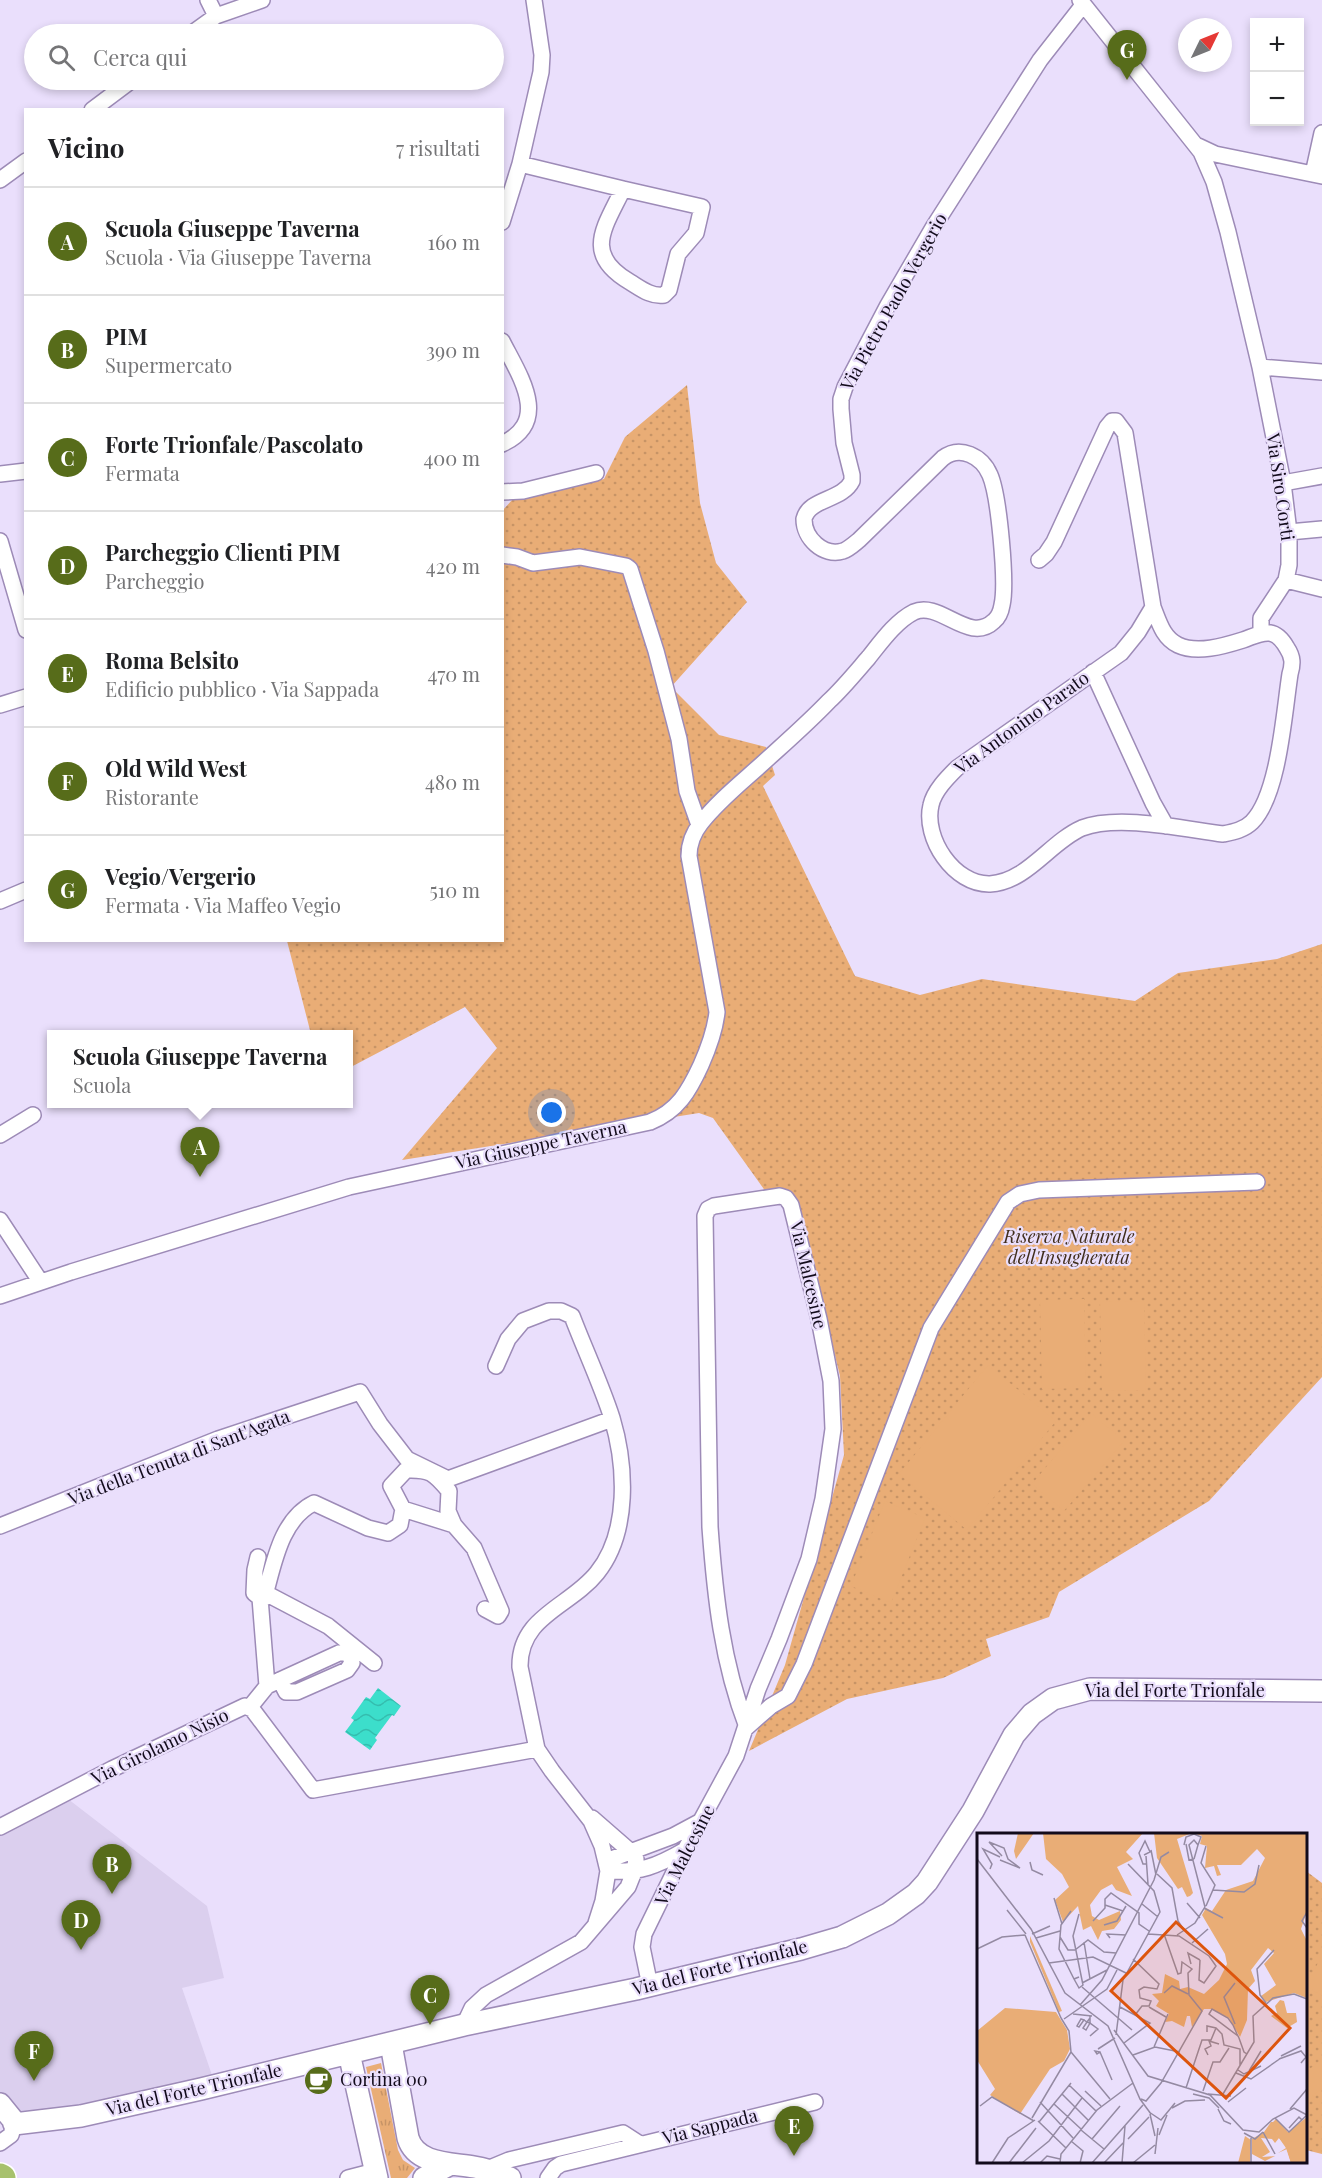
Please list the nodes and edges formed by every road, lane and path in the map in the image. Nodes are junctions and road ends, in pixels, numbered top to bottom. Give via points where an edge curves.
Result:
1 (208, 0) edge
2 (262, 0) edge
3 (534, 0) edge
4 (1082, 2) edge
5 (216, 16) junction
6 (205, 24) edge
7 (119, 90) edge
8 (95, 108) edge
9 (1322, 133) edge
10 (1195, 144) junction
11 (24, 162) edge
12 (520, 164) junction
13 (1317, 175) edge
14 (0, 180) edge
15 (623, 189) junction
16 (504, 216) edge
17 (504, 345) edge
18 (1260, 367) junction
19 (1322, 372) edge
20 (504, 443) edge
21 (24, 471) edge
22 (596, 473) dead end
23 (0, 474) edge
24 (1322, 476) edge
25 (1283, 483) junction
26 (504, 492) edge
27 (1322, 529) edge
28 (1289, 532) junction
29 (0, 540) edge
30 (504, 555) edge
31 (1039, 560) dead end
32 (1286, 580) junction
33 (1322, 588) edge
34 (1153, 607) junction
35 (24, 623) edge
36 (1261, 633) junction
37 (1093, 672) junction
38 (24, 698) edge
39 (0, 705) edge
40 (761, 765) joint
41 (699, 825) junction
42 (1166, 826) junction
43 (24, 891) edge
44 (0, 901) edge
45 (33, 1115) dead end
46 (0, 1136) edge
47 (1257, 1182) dead end
48 (0, 1220) edge
49 (40, 1281) junction
50 (0, 1296) edge
51 (496, 1366) dead end
52 (612, 1419) junction
53 (403, 1509) junction
54 (454, 1525) junction
55 (0, 1526) edge
56 (258, 1557) dead end
57 (262, 1597) junction
58 (484, 1609) dead end
59 (374, 1663) dead end
60 (1322, 1691) edge
61 (250, 1707) junction
62 (747, 1727) junction
63 (537, 1749) junction
64 (583, 1810) junction
65 (701, 1821) junction
66 (0, 1827) edge
67 (685, 1850) junction
68 (631, 1851) junction
69 (607, 1866) junction
70 (639, 1871) junction
71 (661, 1901) junction
72 (596, 1923) junction
73 (650, 1986) junction
74 (464, 2025) junction
75 (391, 2044) junction
76 (349, 2053) junction
77 (815, 2102) dead end
78 (5, 2112) edge
79 (0, 2143) edge
80 (640, 2144) junction
81 (451, 2164) junction
82 (376, 2174) edge
83 (499, 2175) edge
84 (348, 2178) edge
85 (424, 2178) edge
86 (548, 2178) edge

1 - 5 street
2 - 5 street
3 - 12 street via 541,72
4 - 10 street, Via Siro Corti
4 - 40 street, Via Pietro Paolo Vergerio via 1040,60 888,305 841,399 852,481 847,489 806,512 804,526 813,542 826,550 846,550 943,458 953,452 970,454 986,466 994,486 1004,589 1002,605 995,621 982,628 965,626 933,611 911,614 831,700
5 - 6 street
7 - 8 street
9 - 13 street
10 - 13 street via 1215,154
10 - 18 street, Via Siro Corti via 1206,159 1220,202
11 - 14 street
12 - 15 street
12 - 16 street
15 - 15 street via 601,234 604,256 624,279 652,294 664,295 669,290 678,254 696,233 702,207
17 - 20 street via 522,380 530,408 522,430
18 - 19 street
18 - 25 street, Via Siro Corti
21 - 23 street
22 - 26 street
24 - 25 street
25 - 28 street, Via Siro Corti
27 - 28 street
28 - 32 street, Via Siro Corti
29 - 35 street
30 - 41 street via 533,563 580,557 630,569 659,662 679,739 687,791
31 - 34 street via 1054,542 1107,427 1115,420 1124,430 1127,442
32 - 33 street
32 - 36 street, Via Siro Corti via 1261,618
34 - 36 street via 1169,639 1186,648 1211,647
34 - 37 street, Via Antonino Parato via 1125,649
36 - 42 street, Via Antonino Parato via 1274,634 1281,640 1293,664 1275,771 1261,811 1251,824 1222,834
37 - 42 street
37 - 42 street, Via Antonino Parato via 957,768 944,782 933,799 930,813 940,851 966,878 992,884 1021,873 1061,840 1089,826 1116,822
38 - 39 street
40 - 41 street, Via Giuseppe Taverna
41 - 49 street, Via Giuseppe Taverna via 691,838 689,856 717,1020 690,1090 665,1115 643,1124 349,1187
43 - 44 street
45 - 46 street
47 - 62 street, Via Malcesine via 1040,1190 1020,1194 1008,1202 931,1328 804,1664 788,1696
48 - 49 street
49 - 50 street, Via Giuseppe Taverna
51 - 52 street via 508,1339 523,1321 549,1311 572,1316
52 - 55 street, Via della Tenuta di Sant'Agata via 448,1479 407,1459 360,1392 218,1440
52 - 63 street via 622,1486 613,1544 593,1578 531,1629 521,1648 520,1667
53 - 54 street
53 - 54 street via 391,1486 406,1470 423,1470 437,1476 449,1491 448,1511
53 - 57 street via 400,1525 388,1533 314,1503 308,1506 286,1532
54 - 58 street via 474,1548 501,1611 498,1616
56 - 57 street via 254,1593
57 - 59 street via 272,1596 328,1626
57 - 61 street via 273,1683
60 - 73 street, Via del Forte Trionfale via 1090,1689 1053,1699 1032,1714 1014,1735 939,1866 922,1888 898,1908 842,1937
61 - 63 street, Via Girolamo Nisio via 313,1790
61 - 66 street, Via Girolamo Nisio via 132,1759
62 - 62 street, Via Malcesine via 809,1559 833,1429 831,1381 819,1319 792,1207 780,1196 714,1206 705,1216 712,1560 728,1668
62 - 65 street, Via Malcesine
63 - 64 street
64 - 68 street
64 - 69 street via 597,1831
65 - 67 street, Via Malcesine
65 - 68 street
67 - 70 street
67 - 71 street, Via Malcesine
68 - 69 street
68 - 70 street
69 - 70 street
69 - 72 street
70 - 71 street via 656,1880
70 - 72 street
71 - 73 street, Via Malcesine via 642,1938
72 - 74 street via 576,1946 486,1995 472,2008
73 - 74 street, Via del Forte Trionfale
74 - 75 street, Via del Forte Trionfale
75 - 76 street, Via del Forte Trionfale
75 - 81 street via 411,2145 421,2155
76 - 78 street, Via del Forte Trionfale via 92,2113
76 - 82 street
77 - 80 street, Via Sappada
78 - 79 street via 11,2135
80 - 83 street, Via Sappada via 623,2133 509,2160
80 - 86 street, Via Sappada via 561,2164
81 - 83 street
81 - 85 street
82 - 84 street

